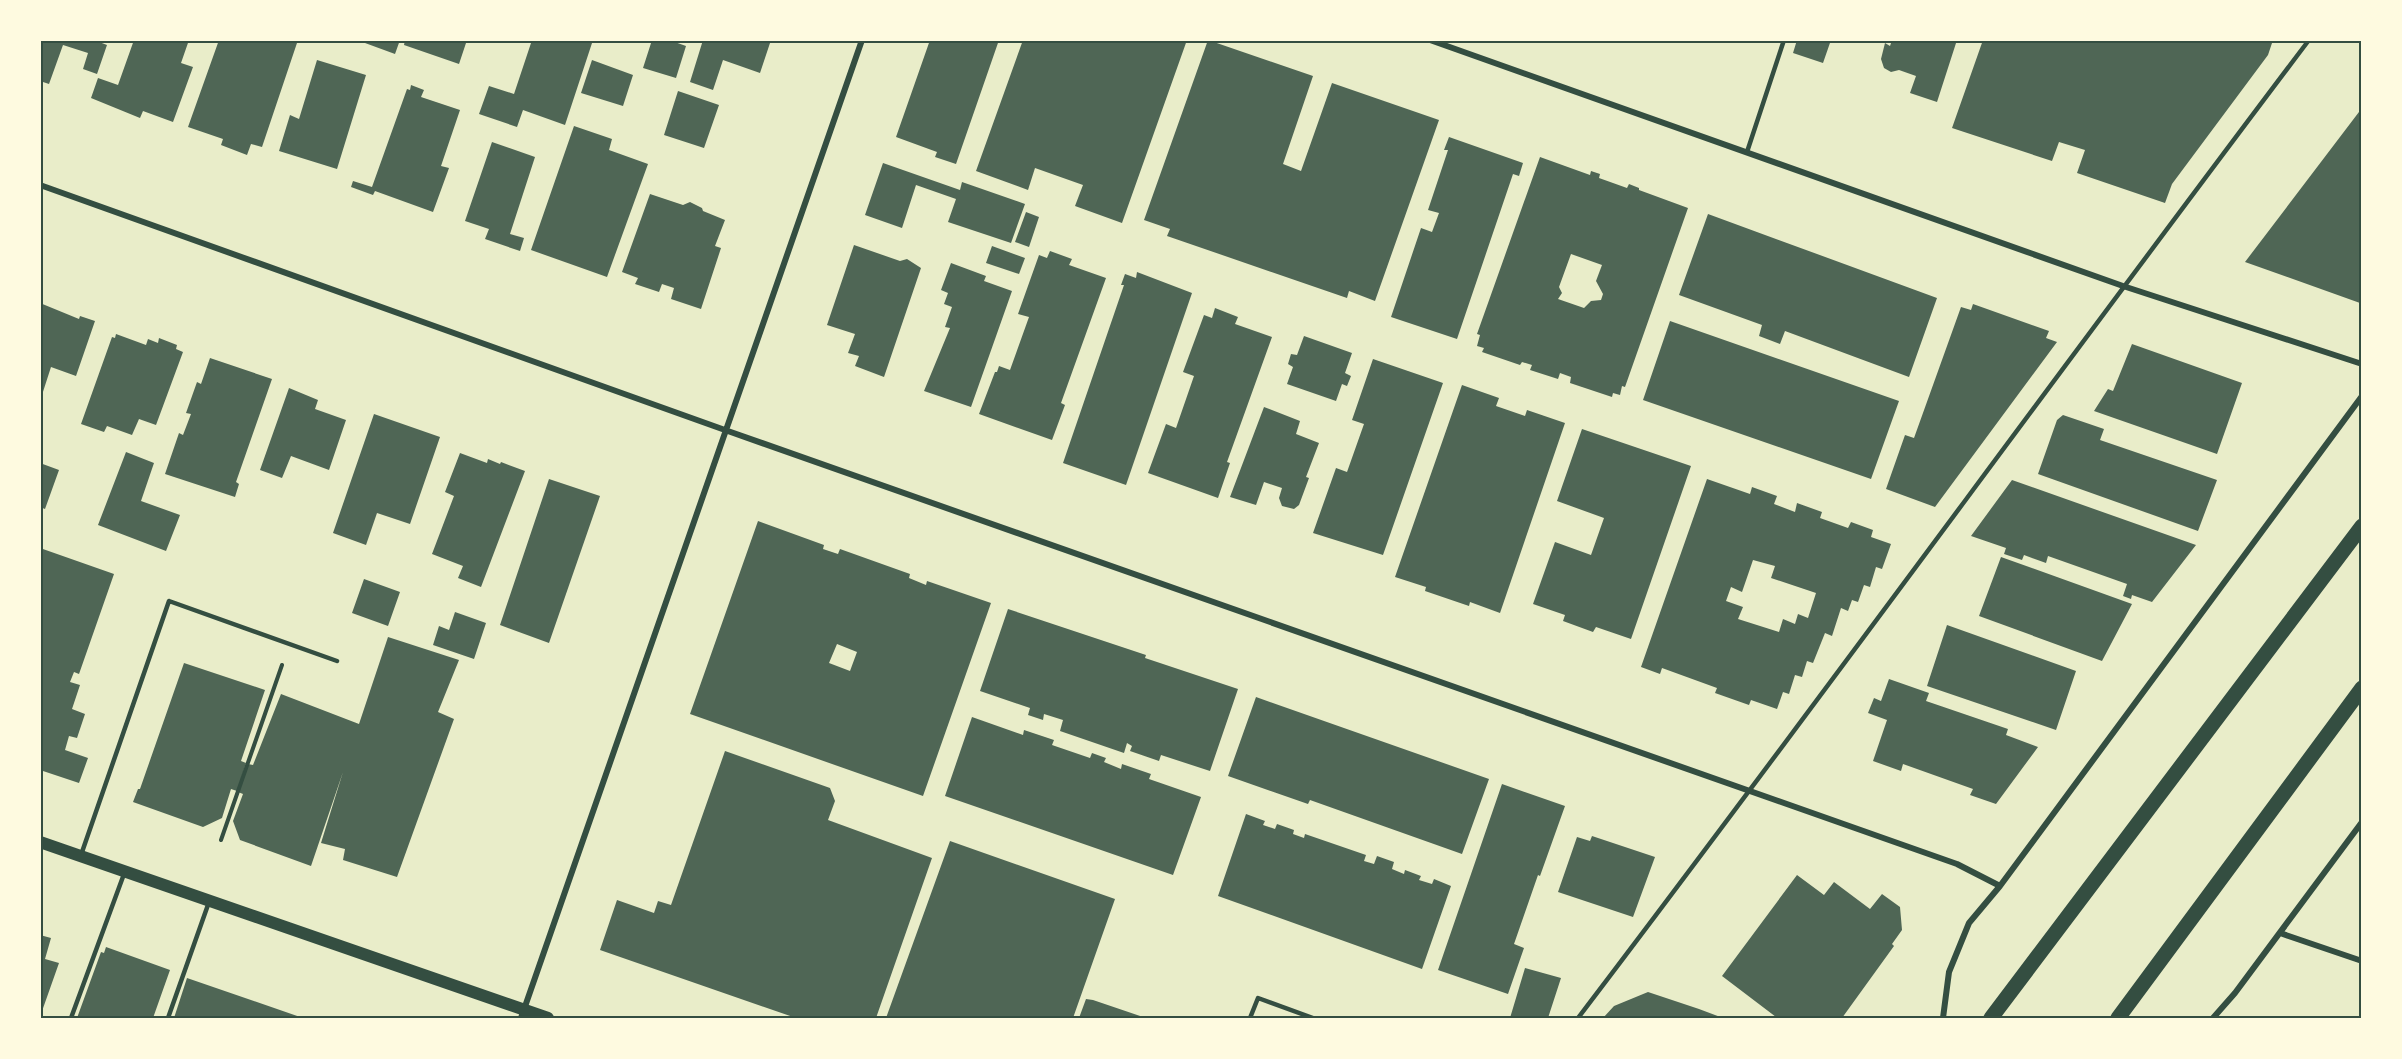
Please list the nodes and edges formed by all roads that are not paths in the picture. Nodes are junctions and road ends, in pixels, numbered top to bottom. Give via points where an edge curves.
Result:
1 (862, 40) edge
2 (1430, 40) edge
3 (1784, 40) edge
4 (2309, 40) edge
5 (1747, 152) junction
6 (40, 184) edge
7 (2123, 286) junction
8 (2361, 364) edge
9 (2361, 396) edge
10 (725, 430) junction
11 (2361, 526) edge
12 (337, 660) dead end
13 (2361, 688) edge
14 (1751, 791) junction
15 (2361, 822) edge
16 (40, 842) edge
17 (81, 856) junction
18 (125, 871) junction
19 (2000, 886) junction
20 (209, 900) junction
21 (2280, 933) junction
22 (2361, 961) edge
23 (523, 1014) edge
24 (70, 1018) edge
25 (168, 1018) edge
26 (548, 1018) edge
27 (1250, 1018) edge
28 (1313, 1018) edge
29 (1578, 1018) edge
30 (1943, 1018) edge
31 (1991, 1018) edge
32 (2118, 1018) edge
33 (2212, 1018) edge

1 - 10 street
2 - 5 street
3 - 5 lane
4 - 7 lane
5 - 7 street
6 - 10 street
7 - 8 street
7 - 14 lane
9 - 19 street
10 - 14 street
10 - 23 street
11 - 31 main road
12 - 17 lane via 169,601
13 - 32 main road
14 - 19 street via 1957,864
14 - 29 lane
15 - 21 street
16 - 17 main road
17 - 18 main road
18 - 20 main road
18 - 24 lane
19 - 30 street via 1969,923 1949,972
20 - 23 main road
20 - 25 lane
21 - 22 street
21 - 33 street
23 - 26 main road
27 - 28 lane via 1258,998

